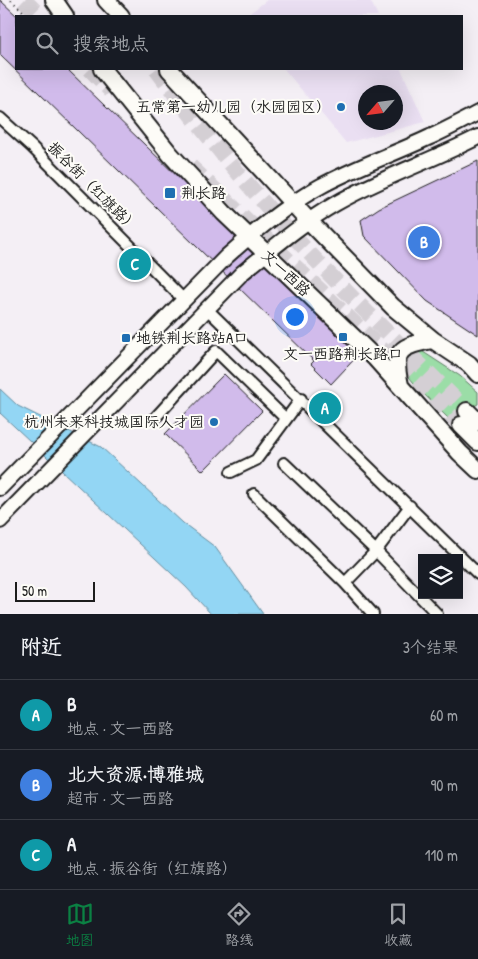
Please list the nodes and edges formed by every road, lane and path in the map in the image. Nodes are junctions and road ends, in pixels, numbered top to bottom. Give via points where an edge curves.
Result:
1 (11, 0) edge
2 (54, 0) edge
3 (106, 0) edge
4 (27, 15) edge
5 (64, 15) edge
6 (120, 15) edge
7 (103, 70) edge
8 (170, 70) edge
9 (478, 113) edge
10 (0, 118) edge
11 (478, 137) edge
12 (294, 203) junction
13 (309, 221) junction
14 (248, 237) junction
15 (266, 254) junction
16 (184, 300) junction
17 (207, 309) junction
18 (433, 340) junction
19 (478, 374) edge
20 (401, 386) junction
21 (301, 399) junction
22 (156, 418) dead end
23 (286, 419) junction
24 (469, 419) tunnel mouth
25 (478, 442) edge
26 (284, 463) dead end
27 (478, 470) edge
28 (231, 472) dead end
29 (0, 488) edge
30 (254, 494) dead end
31 (410, 506) junction
32 (0, 521) edge
33 (376, 551) junction
34 (478, 574) edge
35 (345, 583) junction
36 (373, 614) edge
37 (437, 614) edge

1 - 4 path
2 - 5 main road
3 - 6 main road
7 - 14 main road, 文一西路 via 170,154
8 - 12 main road
9 - 12 main road via 345,174
10 - 16 street, 振谷街（红旗路）
11 - 13 main road via 358,192
12 - 13 main road
12 - 14 main road
13 - 15 main road
13 - 18 main road via 392,307
14 - 15 main road, 文一西路
14 - 16 main road
15 - 17 main road
15 - 20 main road, 文一西路
16 - 29 main road
17 - 21 street
17 - 32 main road
18 - 19 main road via 469,364
18 - 20 main road via 412,344 399,354 397,371
20 - 27 main road, 文一西路
21 - 23 street
21 - 31 street
22 - 23 street via 216,351
23 - 28 street via 256,460
24 - 25 main road
26 - 33 street
30 - 35 street
31 - 33 street
31 - 34 street
33 - 35 street
33 - 37 street
35 - 36 street

